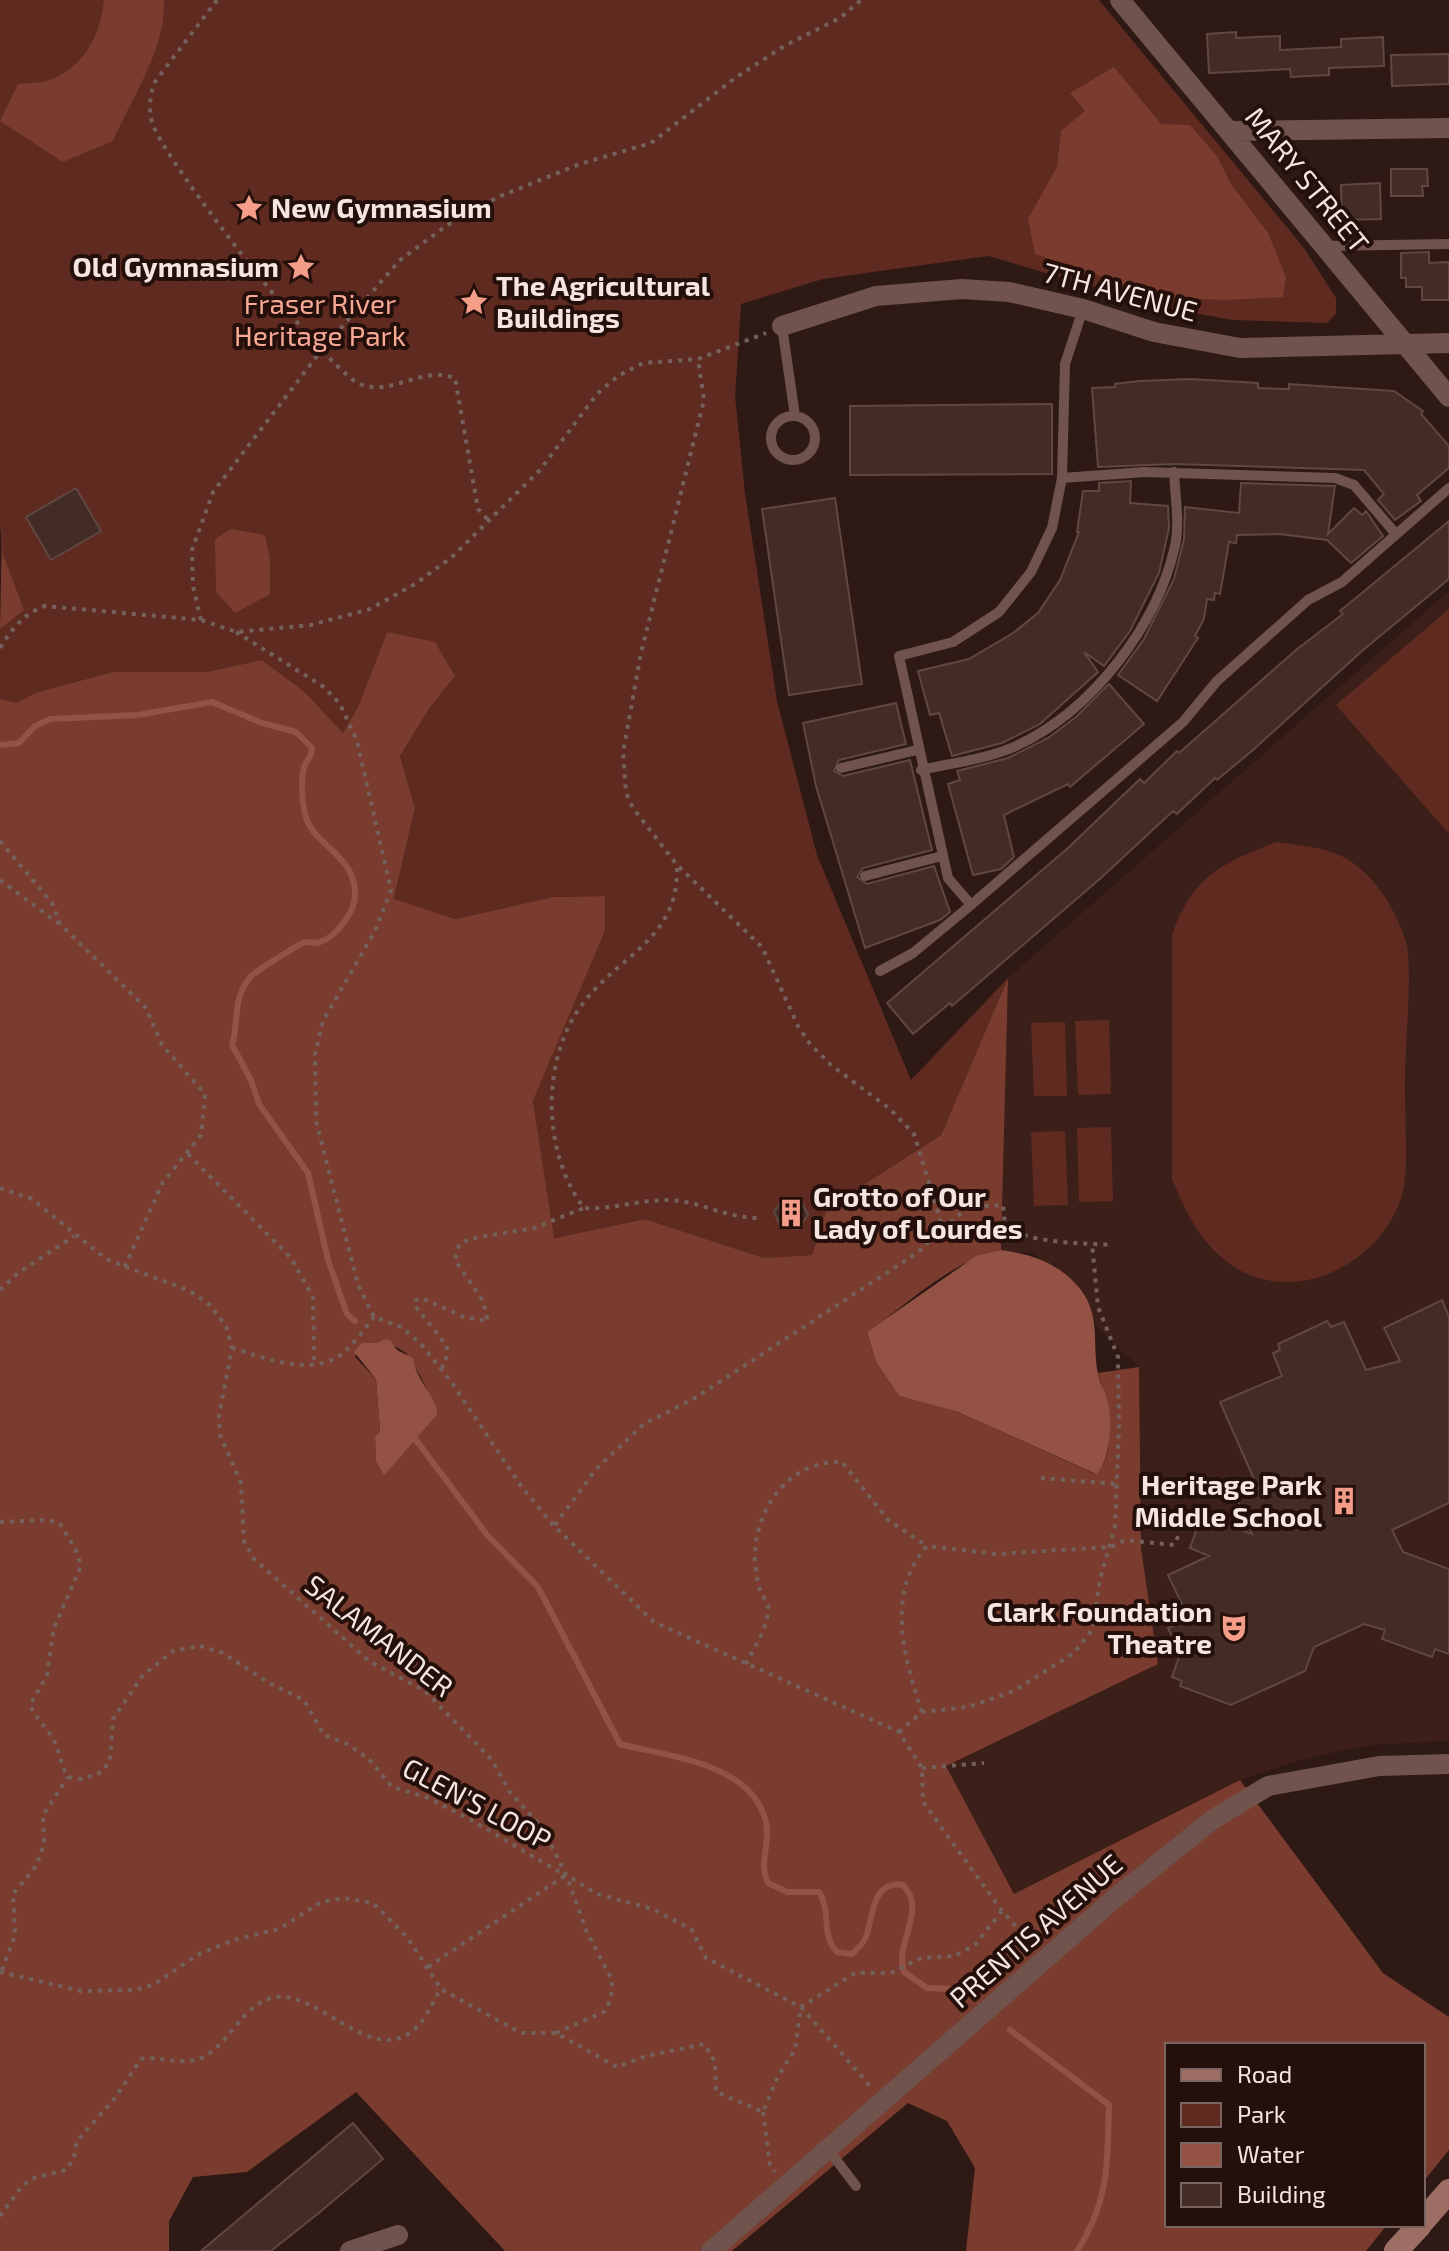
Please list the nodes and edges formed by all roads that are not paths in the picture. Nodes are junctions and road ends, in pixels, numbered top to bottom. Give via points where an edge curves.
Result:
1 (1120, 0) edge
2 (1449, 128) edge
3 (1231, 131) junction
4 (1449, 244) edge
5 (1324, 246) junction
6 (1083, 309) junction
7 (782, 326) joint
8 (1449, 343) edge
9 (1403, 344) junction
10 (1449, 397) edge
11 (795, 416) junction
12 (1174, 472) junction
13 (1062, 478) junction
14 (1449, 488) edge
15 (1395, 533) junction
16 (917, 750) junction
17 (841, 768) dead end
18 (921, 770) junction
19 (942, 856) junction
20 (865, 876) dead end
21 (971, 905) junction
22 (880, 971) dead end
23 (1449, 1764) edge
24 (828, 2149) junction
25 (856, 2186) dead end
26 (1449, 2191) edge
27 (1425, 2218) edge
28 (1417, 2227) edge
29 (398, 2235) dead end
30 (350, 2251) edge
31 (711, 2251) edge
32 (1396, 2251) edge

1 - 3 street, MARY STREET
2 - 3 street
3 - 5 street, MARY STREET
4 - 5 lane
5 - 9 street, MARY STREET
6 - 7 street, 7TH AVENUE via 1009,292 921,290 876,296
6 - 9 street, 7TH AVENUE via 1154,332 1240,348
6 - 13 lane via 1065,364
7 - 11 lane
8 - 9 street, 7TH AVENUE
9 - 10 street, MARY STREET
11 - 11 lane via 813,428 816,442 802,459 787,460 775,452 770,438 775,424
12 - 13 lane
12 - 15 lane via 1335,478 1354,485
12 - 18 lane via 1176,543 1153,612 1114,668 1066,713 1016,746
13 - 16 lane via 1052,528 1031,572 999,612 953,642 899,656
14 - 15 lane
15 - 21 lane via 1342,582 1308,600 1217,681 1183,722
16 - 17 lane
16 - 18 lane
18 - 19 lane
19 - 20 lane
19 - 21 lane via 948,878
21 - 22 lane via 913,953
23 - 24 street, PRENTIS AVENUE via 1379,1766 1268,1786 1212,1820
24 - 25 lane
24 - 31 street, PRENTIS AVENUE
26 - 27 main road
28 - 32 main road
29 - 30 street

